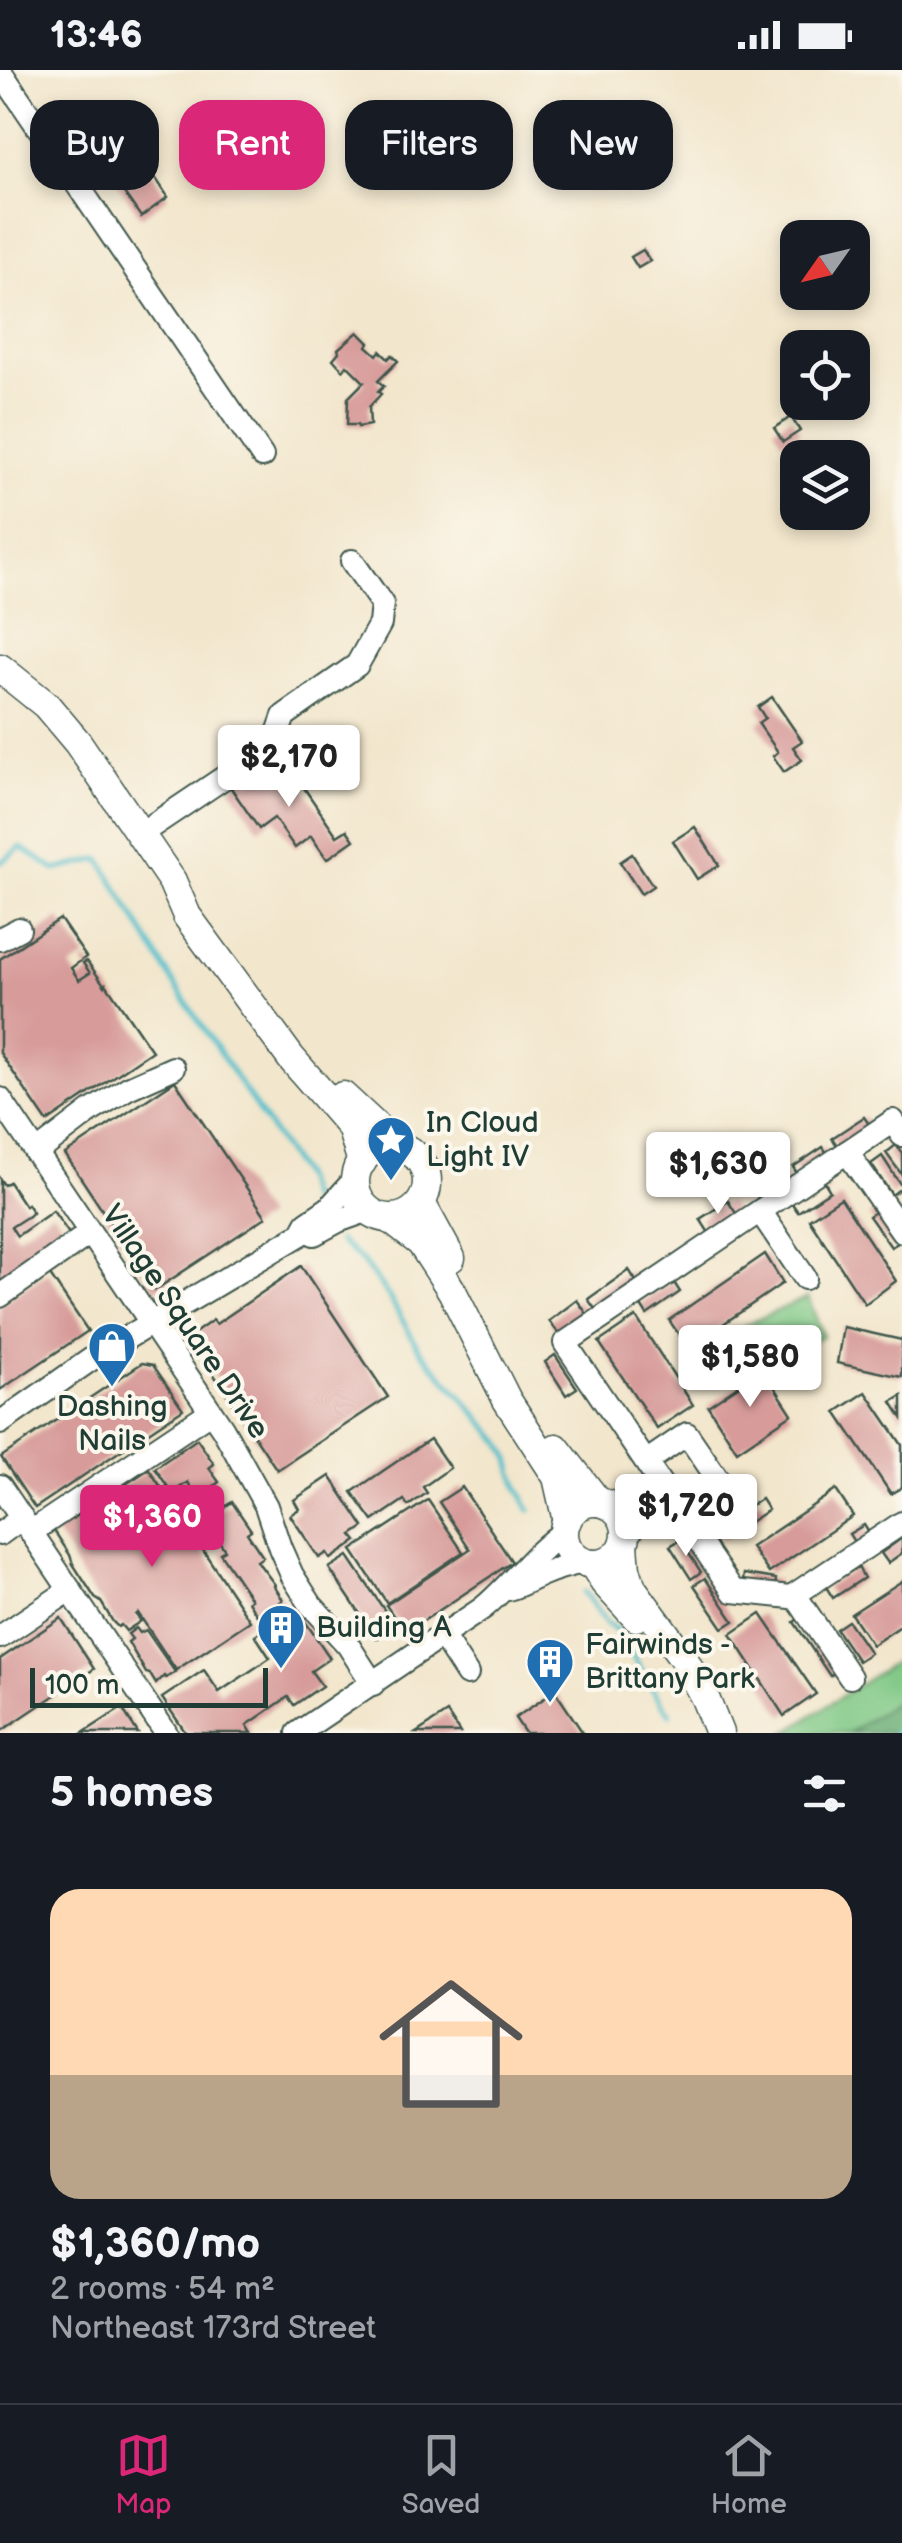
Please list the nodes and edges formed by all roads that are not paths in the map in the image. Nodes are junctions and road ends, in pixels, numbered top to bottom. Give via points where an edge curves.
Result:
1 (0, 71) edge
2 (262, 456) dead end
3 (352, 562) dead end
4 (0, 668) edge
5 (140, 834) junction
6 (172, 881) junction
7 (172, 1068) dead end
8 (0, 1099) edge
9 (902, 1135) edge
10 (397, 1146) junction
11 (847, 1152) junction
12 (36, 1153) junction
13 (358, 1170) junction
14 (421, 1203) junction
15 (760, 1211) junction
16 (380, 1215) junction
17 (902, 1231) edge
18 (90, 1233) junction
19 (301, 1234) junction
20 (806, 1278) dead end
21 (0, 1296) edge
22 (150, 1323) junction
23 (210, 1412) junction
24 (0, 1423) edge
25 (646, 1462) junction
26 (0, 1486) edge
27 (666, 1492) junction
28 (606, 1506) junction
29 (902, 1523) edge
30 (26, 1525) junction
31 (566, 1526) junction
32 (693, 1531) junction
33 (0, 1534) edge
34 (624, 1543) junction
35 (588, 1563) junction
36 (70, 1590) junction
37 (504, 1590) junction
38 (795, 1595) junction
39 (0, 1637) edge
40 (443, 1637) junction
41 (467, 1674) dead end
42 (850, 1677) dead end
43 (373, 1684) junction
44 (166, 1733) edge
45 (298, 1733) edge
46 (700, 1733) edge
47 (718, 1733) edge

1 - 2 street
3 - 5 street via 382,604 380,624 358,665 284,716 265,750
4 - 5 main road via 46,704
5 - 6 main road
6 - 10 main road via 202,906 319,1074
6 - 13 main road via 186,916 244,997 351,1127
7 - 12 street via 104,1103
8 - 12 street, Village Square Drive
9 - 11 street via 893,1121
10 - 13 main road via 374,1150
10 - 14 main road via 426,1169
11 - 15 street
11 - 17 street
12 - 18 street, Village Square Drive
13 - 16 main road via 361,1202
13 - 19 street
14 - 16 main road via 402,1217
14 - 28 main road via 476,1299 515,1386 570,1470
15 - 20 street
15 - 25 street via 565,1342
16 - 19 street via 348,1216
16 - 31 main road via 421,1243 438,1266 507,1400 557,1478
18 - 21 street
18 - 22 street, Village Square Drive
19 - 22 street
22 - 23 street, Village Square Drive
22 - 24 street
23 - 30 street
23 - 43 street, Village Square Drive via 266,1506 292,1575
25 - 27 street
25 - 32 street via 687,1434 734,1503
26 - 30 street
27 - 28 street
27 - 32 street
27 - 34 street
28 - 31 main road via 579,1507
28 - 34 main road via 625,1524
29 - 38 street
30 - 33 street
30 - 36 street
31 - 35 main road via 569,1549
31 - 37 street
32 - 38 street via 734,1591
34 - 35 main road via 612,1560
34 - 47 main road via 632,1588 690,1669
35 - 37 street
35 - 46 main road via 660,1651
36 - 39 street
36 - 44 street
37 - 40 street
38 - 42 street
40 - 41 street
40 - 43 street
43 - 45 street

